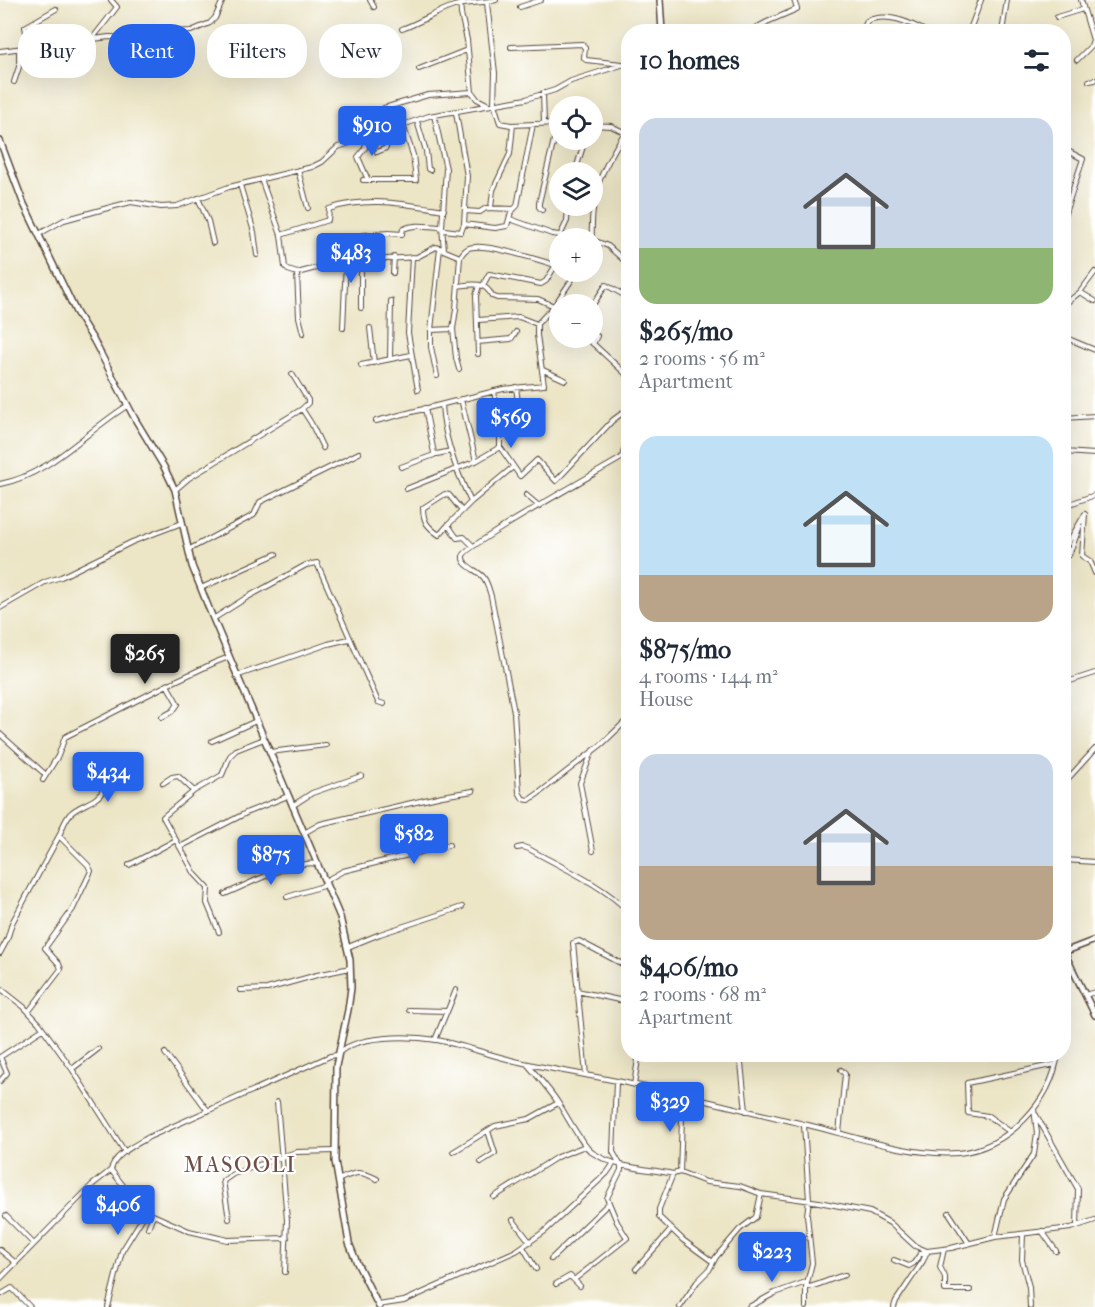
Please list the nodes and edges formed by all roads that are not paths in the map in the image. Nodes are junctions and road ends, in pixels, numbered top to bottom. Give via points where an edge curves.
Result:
1 (111, 0) edge
2 (223, 0) edge
3 (370, 0) edge
4 (496, 0) edge
5 (541, 0) edge
6 (660, 0) edge
7 (794, 0) edge
8 (981, 0) edge
9 (1007, 0) edge
10 (1081, 0) edge
11 (460, 2) edge
12 (487, 3) junction
13 (374, 7) dead end
14 (520, 7) dead end
15 (56, 9) dead end
16 (1083, 9) junction
17 (1057, 17) dead end
18 (30, 24) edge
19 (662, 24) edge
20 (764, 24) edge
21 (866, 24) edge
22 (910, 24) edge
23 (972, 24) edge
24 (1003, 24) edge
25 (402, 29) dead end
26 (96, 34) edge
27 (96, 39) edge
28 (511, 47) dead end
29 (18, 49) edge
30 (467, 50) junction
31 (0, 51) edge
32 (1077, 60) dead end
33 (610, 62) junction
34 (621, 63) edge
35 (621, 66) edge
36 (419, 69) dead end
37 (609, 69) junction
38 (18, 70) edge
39 (1095, 80) edge
40 (1089, 81) dead end
41 (14, 82) dead end
42 (472, 93) junction
43 (543, 93) junction
44 (495, 104) junction
45 (488, 105) junction
46 (384, 108) dead end
47 (456, 113) junction
48 (434, 115) junction
49 (417, 121) junction
50 (544, 123) junction
51 (549, 123) edge
52 (533, 124) junction
53 (403, 125) junction
54 (513, 125) junction
55 (603, 125) edge
56 (389, 130) junction
57 (621, 130) edge
58 (367, 137) junction
59 (0, 141) edge
60 (621, 143) edge
61 (552, 150) edge
62 (377, 152) dead end
63 (1071, 153) edge
64 (298, 170) junction
65 (430, 170) dead end
66 (261, 179) junction
67 (240, 185) junction
68 (1071, 195) edge
69 (198, 198) junction
70 (308, 208) dead end
71 (491, 208) junction
72 (514, 209) junction
73 (444, 210) junction
74 (542, 210) dead end
75 (465, 211) junction
76 (510, 219) junction
77 (464, 224) junction
78 (592, 228) edge
79 (443, 229) junction
80 (549, 232) edge
81 (39, 234) junction
82 (280, 236) junction
83 (213, 243) dead end
84 (603, 244) edge
85 (442, 249) junction
86 (257, 255) dead end
87 (394, 257) junction
88 (412, 257) junction
89 (460, 257) junction
90 (621, 258) edge
91 (363, 260) junction
92 (346, 261) junction
93 (549, 264) edge
94 (1095, 272) edge
95 (297, 273) junction
96 (393, 273) dead end
97 (549, 276) edge
98 (481, 285) junction
99 (458, 286) junction
100 (1080, 292) junction
101 (621, 293) edge
102 (600, 294) edge
103 (1071, 299) edge
104 (391, 301) dead end
105 (1095, 301) edge
106 (549, 304) edge
107 (361, 308) dead end
108 (549, 311) edge
109 (478, 320) junction
110 (537, 324) junction
111 (343, 328) dead end
112 (370, 328) dead end
113 (453, 329) junction
114 (431, 330) junction
115 (516, 332) dead end
116 (303, 333) dead end
117 (1071, 340) edge
118 (478, 342) junction
119 (597, 348) edge
120 (1095, 350) edge
121 (478, 354) dead end
122 (411, 355) junction
123 (390, 359) junction
124 (374, 363) junction
125 (361, 365) dead end
126 (459, 369) dead end
127 (543, 370) junction
128 (621, 370) edge
129 (292, 374) dead end
130 (437, 376) dead end
131 (565, 380) dead end
132 (516, 387) junction
133 (418, 390) dead end
134 (494, 391) junction
135 (461, 399) junction
136 (441, 405) junction
137 (128, 406) junction
138 (425, 408) junction
139 (302, 409) junction
140 (621, 414) edge
141 (1095, 416) edge
142 (1071, 418) edge
143 (376, 421) dead end
144 (522, 434) dead end
145 (500, 447) junction
146 (322, 448) dead end
147 (451, 451) junction
148 (1071, 452) edge
149 (359, 453) dead end
150 (435, 454) junction
151 (1095, 454) edge
152 (621, 459) edge
153 (476, 461) junction
154 (400, 467) dead end
155 (513, 467) junction
156 (456, 470) junction
157 (0, 484) edge
158 (406, 489) dead end
159 (175, 490) junction
160 (526, 495) dead end
161 (1095, 495) edge
162 (471, 502) junction
163 (1071, 504) edge
164 (539, 506) junction
165 (462, 511) junction
166 (1084, 514) junction
167 (183, 523) junction
168 (448, 525) junction
169 (1071, 537) edge
170 (473, 546) junction
171 (188, 550) junction
172 (1071, 550) edge
173 (276, 554) dead end
174 (1095, 573) edge
175 (201, 588) junction
176 (0, 608) edge
177 (213, 619) junction
178 (349, 639) junction
179 (230, 657) junction
180 (1095, 673) edge
181 (236, 676) junction
182 (1071, 681) edge
183 (168, 685) junction
184 (384, 704) dead end
185 (162, 717) dead end
186 (256, 721) junction
187 (621, 725) edge
188 (0, 734) edge
189 (264, 739) junction
190 (212, 741) dead end
191 (326, 746) dead end
192 (1095, 749) edge
193 (270, 752) junction
194 (592, 752) junction
195 (84, 759) dead end
196 (46, 775) junction
197 (1071, 775) edge
198 (361, 776) dead end
199 (43, 780) dead end
200 (163, 783) dead end
201 (194, 791) junction
202 (472, 791) dead end
203 (288, 796) junction
204 (292, 806) junction
205 (303, 833) junction
206 (59, 836) junction
207 (176, 840) junction
208 (449, 845) dead end
209 (180, 847) junction
210 (517, 848) dead end
211 (593, 851) dead end
212 (1071, 860) edge
213 (1095, 862) edge
214 (317, 864) junction
215 (129, 865) dead end
216 (325, 883) junction
217 (225, 894) dead end
218 (287, 897) dead end
219 (621, 903) edge
220 (462, 907) dead end
221 (219, 932) dead end
222 (1094, 939) edge
223 (348, 947) junction
224 (1071, 949) edge
225 (0, 952) edge
226 (621, 963) edge
227 (1071, 967) edge
228 (351, 968) junction
229 (0, 988) edge
230 (240, 990) dead end
231 (456, 990) dead end
232 (577, 991) junction
233 (1095, 992) edge
234 (1085, 995) junction
235 (619, 1000) dead end
236 (408, 1010) dead end
237 (29, 1011) junction
238 (447, 1012) junction
239 (1095, 1015) edge
240 (43, 1029) junction
241 (435, 1040) junction
242 (98, 1049) dead end
243 (165, 1053) dead end
244 (337, 1055) junction
245 (638, 1062) edge
246 (741, 1062) edge
247 (1056, 1063) joint
248 (526, 1064) junction
249 (72, 1069) junction
250 (841, 1070) dead end
251 (586, 1075) junction
252 (0, 1081) edge
253 (616, 1082) junction
254 (634, 1085) junction
255 (687, 1097) junction
256 (277, 1102) dead end
257 (558, 1103) junction
258 (208, 1111) junction
259 (746, 1111) junction
260 (1034, 1111) junction
261 (804, 1124) junction
262 (488, 1131) junction
263 (1009, 1131) junction
264 (839, 1133) junction
265 (585, 1146) junction
266 (335, 1151) junction
267 (125, 1152) junction
268 (453, 1152) dead end
269 (283, 1156) junction
270 (481, 1162) dead end
271 (614, 1162) junction
272 (621, 1166) junction
273 (111, 1170) junction
274 (680, 1172) junction
275 (673, 1174) junction
276 (376, 1179) dead end
277 (338, 1180) junction
278 (761, 1194) junction
279 (494, 1197) dead end
280 (809, 1200) junction
281 (609, 1203) junction
282 (950, 1213) dead end
283 (6, 1216) dead end
284 (229, 1219) dead end
285 (513, 1220) dead end
286 (1095, 1220) edge
287 (1077, 1226) junction
288 (148, 1228) dead end
289 (671, 1230) junction
290 (1042, 1231) junction
291 (1023, 1235) junction
292 (286, 1238) junction
293 (995, 1238) junction
294 (530, 1242) junction
295 (968, 1242) junction
296 (34, 1244) junction
297 (523, 1247) junction
298 (944, 1249) junction
299 (0, 1250) edge
300 (1056, 1251) dead end
301 (927, 1252) junction
302 (551, 1258) dead end
303 (894, 1260) dead end
304 (712, 1262) junction
305 (16, 1263) junction
306 (536, 1269) dead end
307 (636, 1269) dead end
308 (285, 1272) dead end
309 (845, 1275) dead end
310 (0, 1279) edge
311 (575, 1279) junction
312 (556, 1284) dead end
313 (806, 1285) junction
314 (580, 1286) dead end
315 (970, 1290) dead end
316 (0, 1296) edge
317 (379, 1306) edge
318 (30, 1307) edge
319 (108, 1307) edge
320 (680, 1307) edge
321 (749, 1307) edge
322 (806, 1307) edge
323 (894, 1307) edge
324 (1030, 1307) edge

1 - 26 street via 117,7
2 - 27 street via 210,23 191,31 143,38
3 - 13 street
4 - 12 street
5 - 14 street
6 - 19 street
7 - 20 street via 794,12
8 - 23 street
9 - 24 street
10 - 16 street
11 - 12 street
11 - 25 street
11 - 30 street
12 - 44 street
15 - 18 street
16 - 17 street
16 - 32 street via 1093,40
21 - 22 street via 874,19
28 - 33 street via 582,44 585,59
29 - 31 street
30 - 36 street
30 - 42 street
33 - 34 street
33 - 37 street
35 - 37 street
37 - 43 street
38 - 41 street
39 - 40 street
42 - 45 street
42 - 46 street via 437,93
43 - 44 street
43 - 50 street
44 - 45 street
44 - 54 street via 500,123
45 - 47 street
47 - 48 street
47 - 75 street via 467,176
48 - 49 street
48 - 73 street via 446,169
49 - 53 street
49 - 65 street
50 - 51 street
50 - 52 street
52 - 54 street
52 - 72 street via 518,206
53 - 56 street
53 - 58 street via 416,180 365,180 358,157
54 - 71 street via 510,154 493,190
55 - 57 street
56 - 58 street
56 - 62 street via 386,148
58 - 64 street via 338,147 318,165
59 - 81 street
60 - 78 street via 595,193
61 - 74 street via 539,203
63 - 68 street via 1083,159
64 - 66 street
64 - 70 street
66 - 67 street
66 - 82 street
67 - 69 street
67 - 86 street
69 - 81 street via 170,207 131,202 63,220
69 - 83 street
71 - 72 street
71 - 75 street
72 - 76 street
73 - 79 street
73 - 82 street via 358,201 329,209 328,220
75 - 77 street
76 - 77 street via 503,228
76 - 80 street
77 - 79 street via 461,232
79 - 85 street
79 - 91 street via 421,224 403,229 402,234 364,235
81 - 137 street
82 - 95 street via 285,267
84 - 90 street
85 - 88 street via 432,247 424,255
85 - 89 street
85 - 114 street
87 - 88 street
87 - 91 street
87 - 96 street
88 - 122 street via 408,333
89 - 93 street via 469,248 482,247
89 - 99 street
91 - 92 street
91 - 107 street
92 - 95 street
92 - 111 street
94 - 100 street
95 - 116 street
97 - 98 street via 541,284 489,274
98 - 99 street
98 - 106 street via 497,298 538,299
98 - 109 street via 476,296
99 - 113 street
100 - 103 street
100 - 105 street
101 - 102 street via 606,285
104 - 123 street
108 - 110 street
109 - 110 street via 519,317
109 - 118 street
110 - 127 street
112 - 124 street
113 - 114 street
113 - 126 street
114 - 130 street
115 - 118 street via 511,339
117 - 120 street
118 - 121 street
119 - 128 street
122 - 123 street
122 - 133 street
123 - 124 street
124 - 125 street
127 - 131 street
127 - 132 street via 543,386
129 - 139 street via 308,400
132 - 134 street
132 - 144 street
134 - 135 street
134 - 145 street
135 - 136 street
135 - 153 street
136 - 138 street
136 - 147 street
137 - 157 street via 68,452
137 - 159 street
138 - 143 street
138 - 150 street
139 - 146 street
139 - 159 street
140 - 155 street via 559,480 553,479 537,460 522,476
141 - 142 street
145 - 153 street
145 - 155 street
147 - 150 street
147 - 156 street
148 - 151 street
149 - 171 street via 260,502 254,515
150 - 154 street
152 - 164 street
153 - 156 street
155 - 162 street
156 - 158 street
156 - 162 street
159 - 167 street
160 - 164 street
161 - 163 street
162 - 165 street
164 - 170 street
165 - 168 street
165 - 168 street via 445,494 423,508 423,519 430,529 439,535
166 - 169 street
166 - 172 street
166 - 174 street via 1082,556 1090,561
167 - 171 street
167 - 176 street via 45,582
168 - 170 street via 458,538 464,537
170 - 194 street via 463,557 484,578 491,596 514,712 521,796 529,800
171 - 175 street
173 - 175 street
175 - 177 street
177 - 178 street via 314,562 323,574
177 - 179 street
178 - 181 street
178 - 184 street via 378,702
179 - 181 street
179 - 183 street
180 - 182 street
181 - 186 street
183 - 185 street via 178,704
183 - 196 street via 65,737
186 - 189 street
186 - 190 street
187 - 194 street
188 - 196 street
189 - 193 street
189 - 201 street via 236,750 220,777
191 - 193 street
192 - 197 street
193 - 203 street
194 - 211 street via 579,783
195 - 206 street via 103,790 100,796 71,813
196 - 199 street
198 - 204 street via 312,793
200 - 201 street via 178,776
201 - 207 street via 164,816
202 - 205 street via 320,824
203 - 204 street
203 - 209 street
204 - 205 street
205 - 214 street
206 - 225 street
206 - 237 street via 91,871 73,909 45,948 61,969
207 - 209 street
207 - 215 street
208 - 216 street via 344,871
209 - 221 street via 208,888 207,903
210 - 219 street via 529,849
212 - 213 street
214 - 216 street
214 - 217 street via 286,868
216 - 218 street
216 - 223 street
220 - 223 street
222 - 224 street
223 - 228 street
226 - 232 street via 575,941
227 - 234 street
228 - 230 street via 267,989
228 - 244 street via 348,1010
229 - 237 street
231 - 238 street
232 - 235 street
232 - 251 street
233 - 234 street
234 - 239 street
236 - 238 street
237 - 240 street
238 - 241 street
240 - 249 street
240 - 252 street via 0,1057 7,1073
241 - 244 street via 374,1040 350,1045
241 - 248 street
242 - 249 street
243 - 258 street
244 - 258 street
244 - 266 street
245 - 254 street
246 - 259 street
247 - 260 street via 1051,1082
247 - 263 street via 967,1083 968,1113 988,1116
248 - 251 street
248 - 257 street
249 - 267 street
250 - 264 street via 845,1074
251 - 253 street
253 - 254 street
253 - 272 street via 613,1144
254 - 255 street
255 - 259 street
255 - 274 street via 680,1137
256 - 269 street
257 - 262 street via 529,1119
257 - 265 street
258 - 267 street
259 - 261 street
260 - 263 street
260 - 287 street via 1078,1189
260 - 293 street via 1034,1154 1004,1199
261 - 264 street
261 - 280 street
262 - 268 street
262 - 270 street via 495,1153
263 - 264 street via 973,1150 944,1154
265 - 271 street
265 - 279 street via 556,1157
266 - 269 street via 303,1151
266 - 277 street
267 - 273 street
269 - 284 street via 223,1181
269 - 292 street
271 - 272 street
271 - 294 street via 607,1173
272 - 275 street
272 - 281 street via 607,1196
273 - 296 street
273 - 319 street via 143,1217 122,1251
274 - 275 street
274 - 278 street
275 - 289 street via 658,1213
276 - 277 street via 357,1172
277 - 317 street via 350,1246
278 - 280 street
278 - 304 street via 756,1217 740,1229
280 - 301 street via 870,1212
280 - 313 street via 806,1210 812,1263
281 - 302 street
281 - 311 street via 627,1238
282 - 295 street
283 - 296 street
285 - 294 street
286 - 287 street
287 - 290 street
288 - 292 street via 153,1215 189,1232 228,1240
289 - 304 street
289 - 307 street
290 - 291 street
290 - 300 street
291 - 293 street
291 - 324 street via 1022,1260
292 - 308 street
293 - 295 street
294 - 297 street
295 - 298 street
296 - 305 street
297 - 306 street
297 - 317 street via 404,1301
298 - 301 street
298 - 315 street via 940,1267 945,1290
299 - 305 street
301 - 303 street via 909,1266
301 - 323 street
304 - 320 street via 710,1270
305 - 310 street
309 - 313 street via 810,1288
311 - 312 street via 568,1276
311 - 314 street
313 - 321 street via 775,1293
313 - 322 street
316 - 318 street via 12,1288

